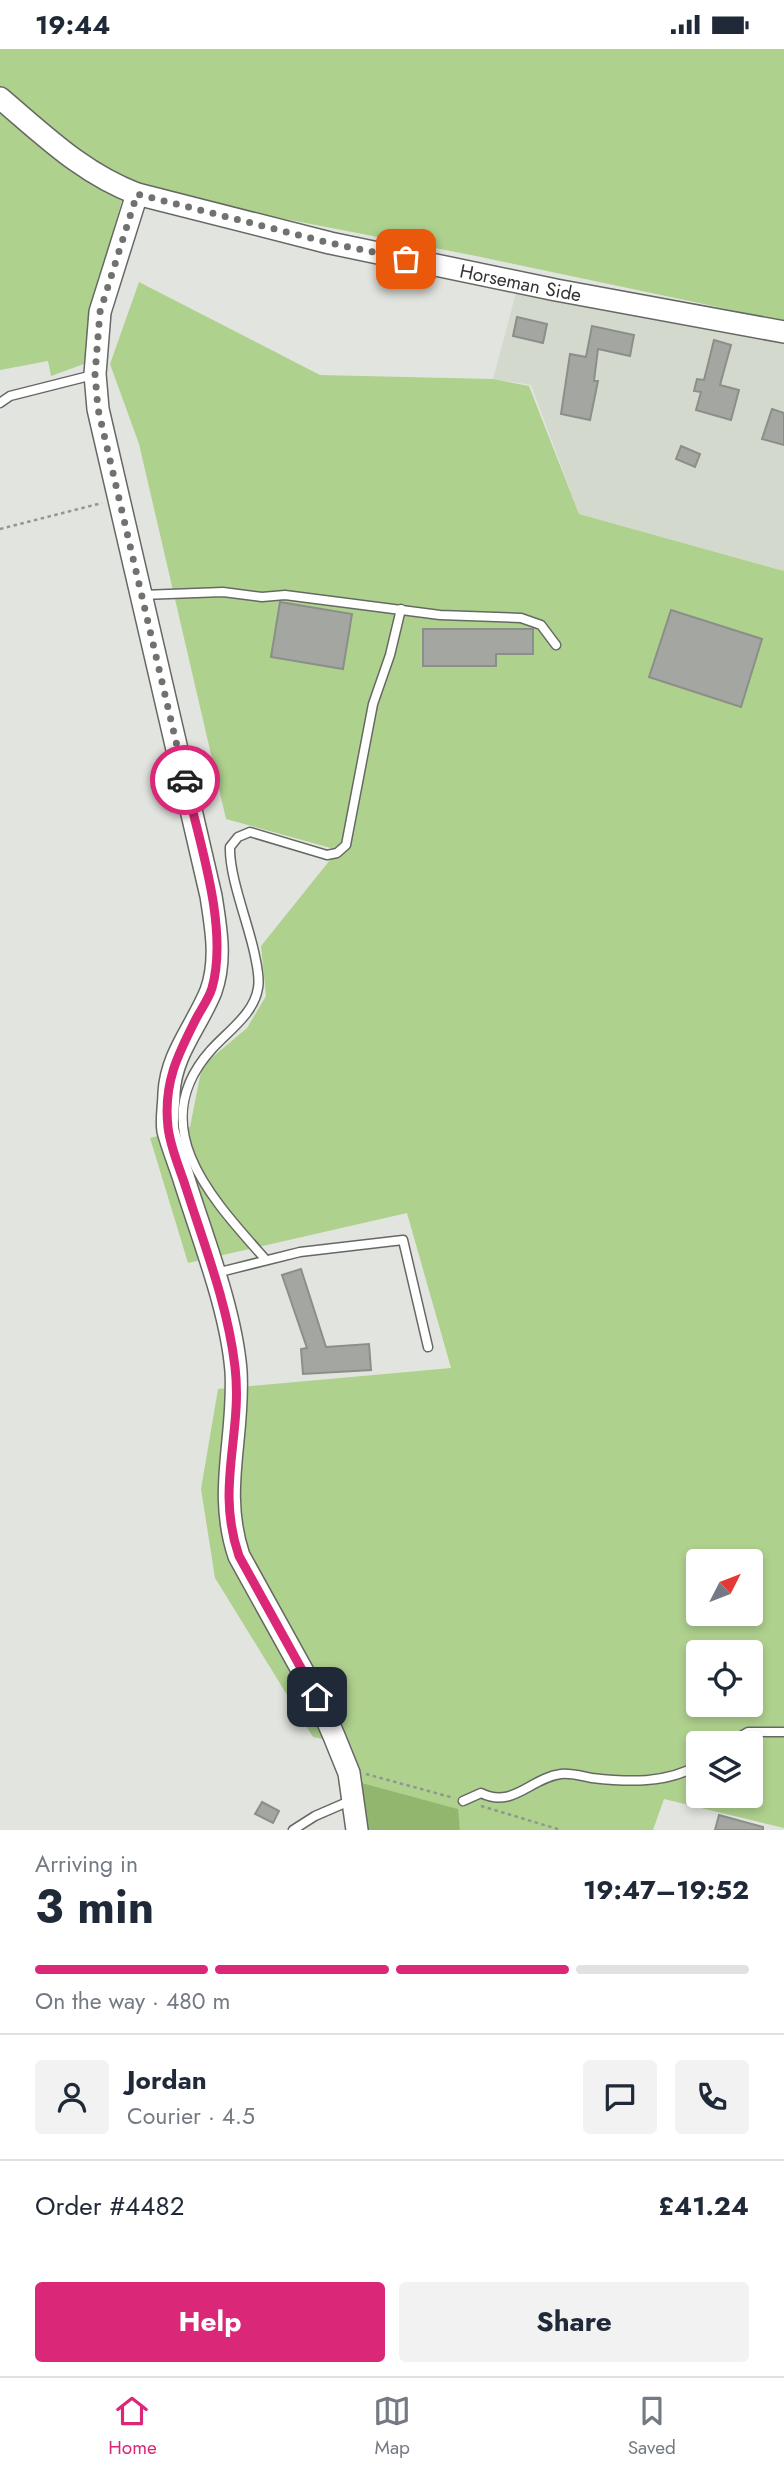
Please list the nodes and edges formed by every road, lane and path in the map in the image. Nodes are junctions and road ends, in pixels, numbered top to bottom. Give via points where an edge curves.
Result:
1 (0, 98) edge
2 (137, 194) junction
3 (784, 332) edge
4 (95, 374) junction
5 (0, 403) edge
6 (119, 498) junction
7 (0, 529) edge
8 (142, 595) junction
9 (401, 609) junction
10 (556, 645) dead end
11 (266, 1260) junction
12 (213, 1274) junction
13 (428, 1347) dead end
14 (763, 1732) edge
15 (784, 1732) edge
16 (686, 1770) edge
17 (463, 1801) dead end
18 (352, 1803) junction
19 (293, 1830) edge
20 (357, 1830) edge

1 - 2 street, Horseman Side via 82,167
2 - 3 street, Horseman Side via 330,243 556,291
2 - 4 street via 100,312
4 - 5 lane via 10,396
4 - 6 street via 98,409
6 - 7 path
6 - 8 street
8 - 9 lane via 285,595
8 - 12 street via 218,944 211,991 170,1076 168,1128
9 - 10 lane via 532,621 541,625
9 - 11 lane via 373,704 346,845 327,855 250,832 230,847 256,960 258,989 247,1013 191,1076 182,1116 187,1145 204,1184
11 - 12 lane
11 - 13 lane via 403,1240
12 - 18 street via 236,1369 228,1481 232,1536 317,1697 349,1773
14 - 15 lane
16 - 17 lane via 646,1781 560,1774 503,1799 481,1793
18 - 19 lane via 315,1816
18 - 20 street

